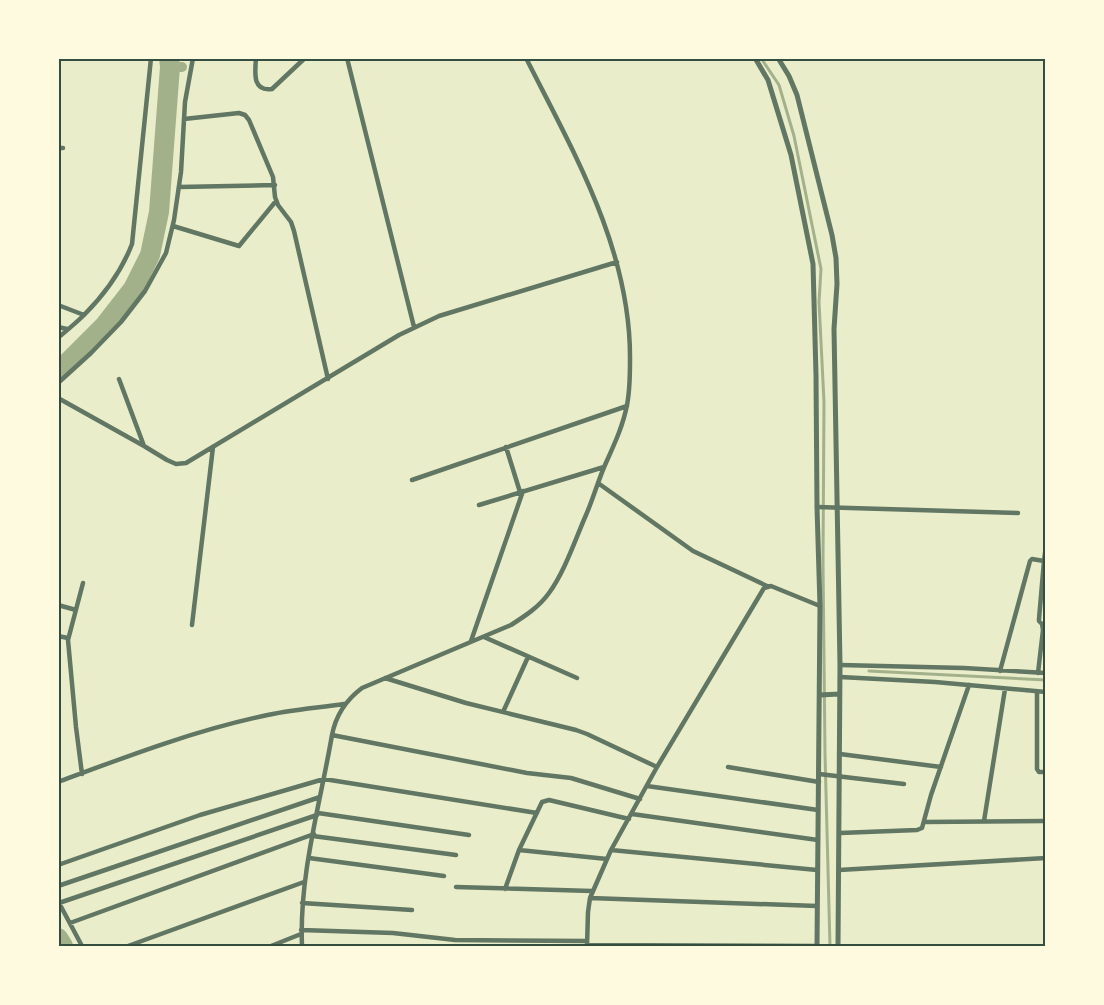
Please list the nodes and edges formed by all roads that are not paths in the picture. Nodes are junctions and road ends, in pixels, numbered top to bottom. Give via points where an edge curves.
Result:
1 (151, 58) edge
2 (193, 58) edge
3 (256, 58) edge
4 (305, 58) edge
5 (347, 58) edge
6 (526, 58) edge
7 (755, 58) edge
8 (778, 58) edge
9 (184, 119) junction
10 (275, 185) junction
11 (179, 187) junction
12 (276, 201) junction
13 (172, 226) junction
14 (616, 262) junction
15 (58, 305) edge
16 (84, 315) junction
17 (58, 327) edge
18 (414, 327) junction
19 (67, 329) junction
20 (58, 338) edge
21 (119, 379) dead end
22 (328, 379) junction
23 (58, 383) edge
24 (58, 398) edge
25 (627, 406) junction
26 (144, 446) junction
27 (213, 447) junction
28 (506, 447) junction
29 (604, 467) junction
30 (412, 480) dead end
31 (598, 483) junction
32 (521, 492) junction
33 (479, 505) dead end
34 (819, 507) junction
35 (835, 508) junction
36 (1018, 513) dead end
37 (1046, 546) edge
38 (1044, 561) edge
39 (83, 584) dead end
40 (767, 586) junction
41 (58, 605) edge
42 (820, 606) junction
43 (76, 610) junction
44 (192, 626) dead end
45 (58, 636) edge
46 (484, 637) junction
47 (69, 638) junction
48 (471, 641) junction
49 (528, 657) junction
50 (840, 665) junction
51 (1000, 671) junction
52 (1038, 673) junction
53 (1046, 673) edge
54 (840, 677) junction
55 (384, 678) junction
56 (577, 678) dead end
57 (969, 685) junction
58 (1005, 689) junction
59 (1037, 692) junction
60 (1046, 692) edge
61 (836, 694) junction
62 (822, 695) junction
63 (345, 704) junction
64 (503, 712) junction
65 (332, 735) junction
66 (1046, 747) edge
67 (1037, 748) junction
68 (840, 754) junction
69 (657, 767) junction
70 (728, 767) dead end
71 (941, 767) junction
72 (1046, 772) edge
73 (82, 774) junction
74 (822, 774) junction
75 (836, 775) junction
76 (324, 779) junction
77 (58, 782) edge
78 (819, 782) junction
79 (904, 784) dead end
80 (647, 786) junction
81 (320, 797) junction
82 (640, 799) junction
83 (818, 810) junction
84 (537, 813) junction
85 (317, 814) junction
86 (630, 816) junction
87 (1046, 820) edge
88 (984, 821) junction
89 (924, 822) junction
90 (840, 833) junction
91 (313, 835) junction
92 (469, 835) dead end
93 (818, 840) junction
94 (519, 850) junction
95 (612, 850) junction
96 (456, 855) dead end
97 (309, 858) junction
98 (1046, 858) edge
99 (608, 859) junction
100 (58, 865) edge
101 (817, 870) junction
102 (839, 870) junction
103 (444, 876) dead end
104 (304, 882) junction
105 (58, 886) edge
106 (456, 887) dead end
107 (505, 888) junction
108 (592, 891) junction
109 (590, 898) junction
110 (59, 902) edge
111 (302, 903) junction
112 (817, 906) junction
113 (412, 910) dead end
114 (70, 922) junction
115 (301, 932) junction
116 (587, 944) edge
117 (82, 946) edge
118 (128, 946) edge
119 (271, 946) edge
120 (302, 946) edge
121 (817, 946) edge
122 (838, 946) edge

1 - 16 street via 132,244 124,263
2 - 9 street
3 - 4 street via 257,84 266,90 272,89
5 - 18 street
6 - 14 street via 595,200
7 - 34 street via 768,80 791,154 813,264
8 - 35 street via 797,95 836,258
9 - 10 street via 245,115
9 - 11 street
10 - 11 street
10 - 12 street
11 - 13 street
12 - 13 street via 240,246
12 - 22 street via 294,231
13 - 23 street via 166,253 145,291 91,354
14 - 18 street
14 - 25 street via 629,321
15 - 16 street
16 - 19 street
17 - 19 street
18 - 22 street
19 - 20 street
21 - 26 street
22 - 27 street
24 - 26 street
25 - 28 street
25 - 29 street
26 - 27 street via 176,464 191,461
27 - 44 street
28 - 30 street
28 - 32 street
29 - 31 street
29 - 32 street
31 - 40 street via 693,551
31 - 46 street via 548,594 525,617
32 - 33 street
32 - 48 street
34 - 35 street
34 - 42 street
35 - 36 street
35 - 50 street
37 - 38 street
38 - 51 street via 1030,561
38 - 52 street
39 - 43 street
40 - 42 street
40 - 69 street
41 - 43 street
42 - 62 street
43 - 47 street
45 - 47 street
46 - 48 street
46 - 49 street
47 - 73 street
48 - 55 street
49 - 56 street
49 - 64 street
50 - 51 street
50 - 54 street
51 - 52 street
52 - 53 street
54 - 57 street
54 - 61 street
55 - 63 street via 362,688
55 - 64 street
57 - 58 street
57 - 71 street
58 - 59 street
58 - 88 street
59 - 60 street
59 - 67 street
61 - 62 street
61 - 68 street
62 - 74 street
63 - 65 street
63 - 73 street via 264,715 199,732
64 - 69 street via 587,734
65 - 76 street
65 - 82 street via 571,778
66 - 67 street
67 - 72 street via 1037,770
68 - 71 street
68 - 75 street
69 - 80 street
70 - 78 street
71 - 89 street
73 - 77 street
74 - 75 street
74 - 78 street
75 - 79 street
75 - 90 street
76 - 81 street
76 - 84 street
76 - 100 street via 200,815
78 - 83 street
80 - 82 street
80 - 83 street
81 - 85 street
81 - 105 street
82 - 86 street
83 - 93 street
84 - 86 street via 542,802 549,800
84 - 94 street
85 - 91 street
85 - 92 street
85 - 110 street
86 - 93 street
86 - 95 street
87 - 88 street
88 - 89 street
89 - 90 street via 920,830
90 - 102 street
91 - 96 street
91 - 97 street
91 - 114 street
93 - 101 street
94 - 99 street
94 - 107 street
95 - 99 street
95 - 101 street
97 - 103 street
97 - 104 street
98 - 102 street
99 - 108 street
101 - 112 street
102 - 122 street
104 - 111 street
104 - 118 street
106 - 107 street
107 - 108 street
108 - 109 street
109 - 112 street
109 - 116 street
110 - 114 street
111 - 113 street
111 - 115 street
112 - 121 street
114 - 117 street
115 - 116 street
115 - 119 street
115 - 120 street
116 - 121 street

